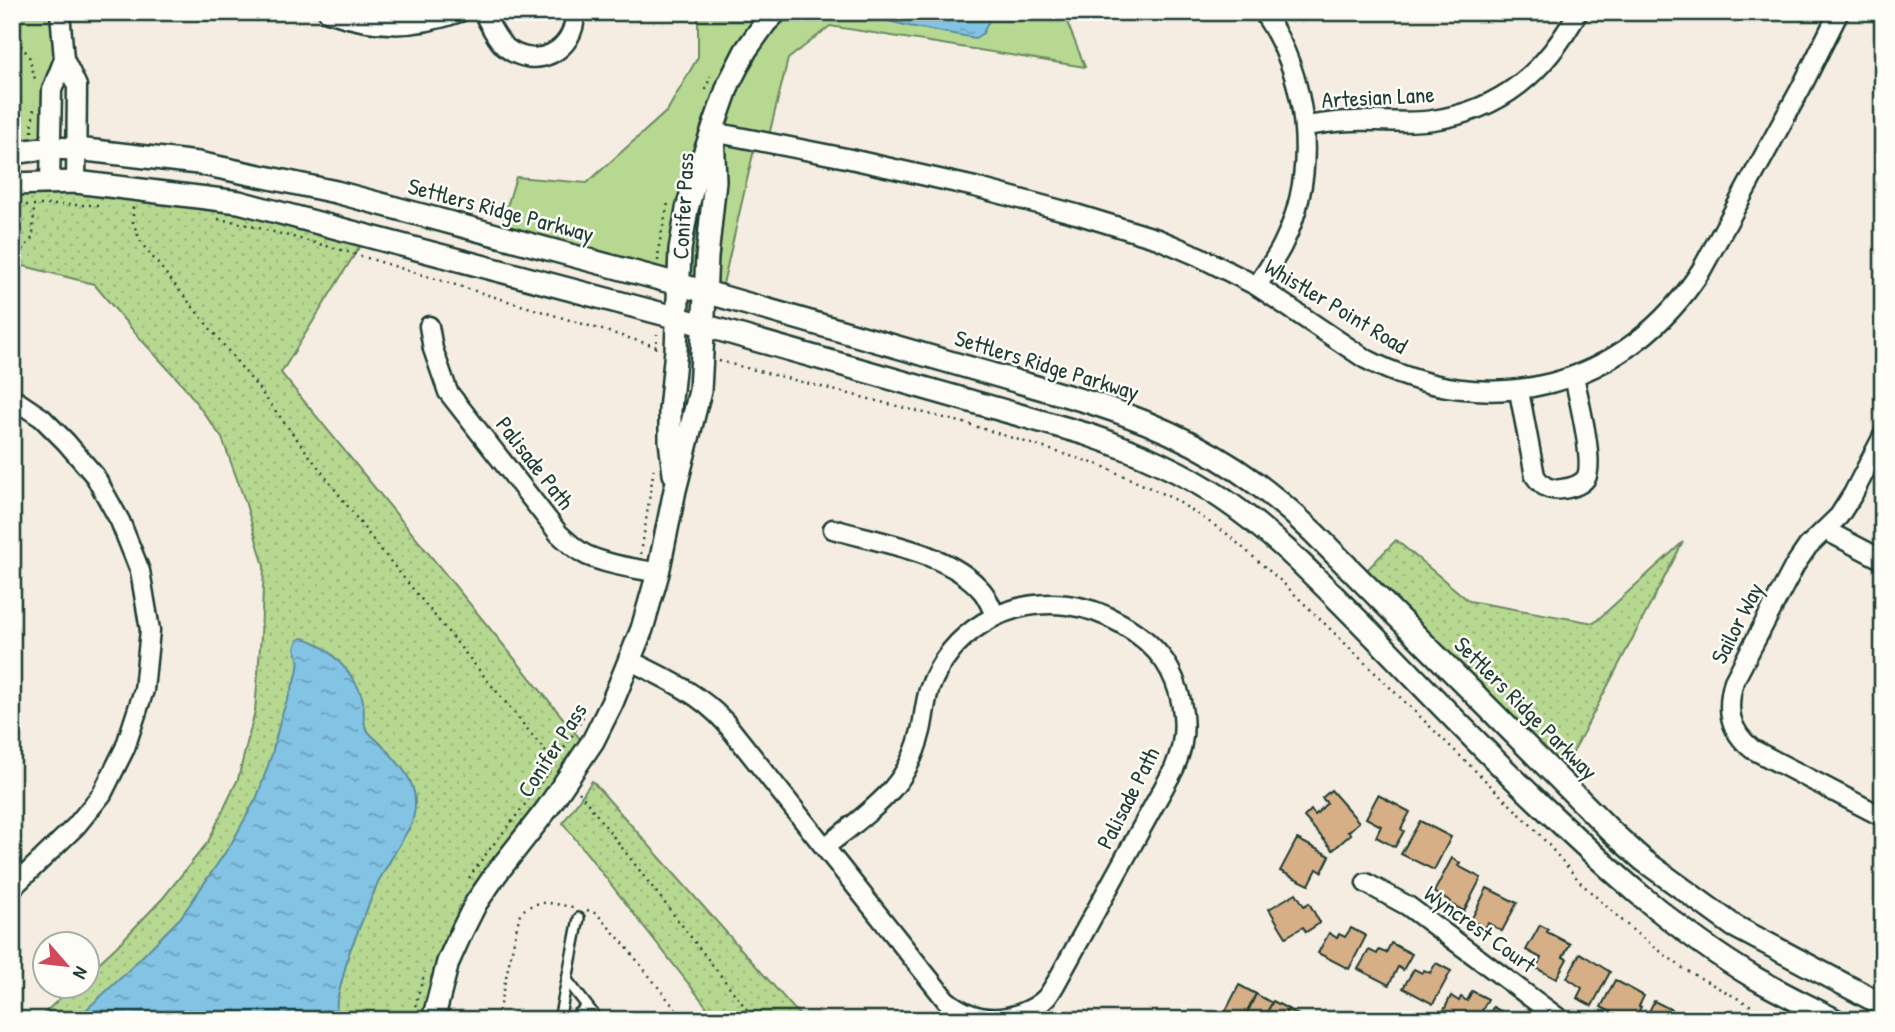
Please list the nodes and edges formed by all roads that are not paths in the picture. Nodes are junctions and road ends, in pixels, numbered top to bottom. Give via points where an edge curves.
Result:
1 (60, 12) edge
2 (328, 12) edge
3 (460, 12) edge
4 (483, 12) edge
5 (575, 12) edge
6 (776, 12) edge
7 (1263, 12) edge
8 (1578, 12) edge
9 (1839, 12) edge
10 (64, 59) junction
11 (1305, 126) junction
12 (713, 132) junction
13 (50, 148) junction
14 (77, 149) junction
15 (12, 153) edge
16 (50, 182) junction
17 (76, 182) junction
18 (12, 184) edge
19 (678, 284) junction
20 (1257, 286) junction
21 (705, 292) junction
22 (678, 318) junction
23 (429, 326) dead end
24 (703, 326) junction
25 (1574, 376) junction
26 (1519, 390) junction
27 (12, 398) edge
28 (1883, 436) edge
29 (675, 490) junction
30 (833, 529) dead end
31 (1825, 530) junction
32 (1883, 560) edge
33 (648, 571) junction
34 (995, 615) junction
35 (631, 661) junction
36 (1883, 817) edge
37 (825, 848) junction
38 (1366, 883) dead end
39 (12, 888) edge
40 (579, 918) dead end
41 (567, 980) junction
42 (1883, 1005) edge
43 (587, 1007) junction
44 (433, 1020) edge
45 (559, 1020) edge
46 (571, 1020) edge
47 (598, 1020) edge
48 (1561, 1020) edge
49 (1835, 1020) edge

1 - 10 street
2 - 3 street via 379,25 414,24
4 - 5 street via 504,45 526,57 540,58 553,53 572,34
6 - 12 street, Conifer Pass via 746,50
7 - 11 street via 1290,66
8 - 11 street, Artesian Lane via 1550,56 1508,93 1483,107 1432,120
9 - 25 street, Whistler Point Road via 1687,293 1628,348
10 - 13 street via 52,90
10 - 14 street via 77,86
11 - 20 street via 1301,187 1293,218
12 - 19 street, Conifer Pass via 687,209
12 - 20 street, Whistler Point Road via 975,187 1076,214 1158,239
12 - 21 street, Conifer Pass via 715,181
13 - 14 street, Settlers Ridge Parkway
13 - 15 street, Settlers Ridge Parkway
13 - 16 street
14 - 17 street
14 - 19 street, Settlers Ridge Parkway via 198,163 323,189
16 - 17 street
16 - 18 street
17 - 22 street via 239,202
19 - 21 street, Settlers Ridge Parkway
19 - 22 street, Conifer Pass
20 - 26 street, Whistler Point Road via 1364,358 1399,374 1459,390
21 - 24 street, Conifer Pass
21 - 42 street, Settlers Ridge Parkway via 1129,415 1234,469 1276,498 1313,532 1643,860 1734,926
22 - 24 street
22 - 29 street, Conifer Pass via 670,410
23 - 33 street, Palisade Path via 448,392 559,534 586,555
24 - 29 street, Conifer Pass via 700,391
24 - 49 street via 1086,434 1121,446 1220,496 1288,551 1628,886 1755,978
25 - 26 street, Whistler Point Road
25 - 26 street via 1590,460 1585,479 1578,485 1549,489 1535,476
27 - 39 street via 42,418 95,477 120,521 140,571 150,630 144,690 125,748 102,794
28 - 31 street, Sailor Way via 1853,494
29 - 33 street, Conifer Pass
30 - 34 street via 947,564 982,591
31 - 32 street
31 - 36 street, Sailor Way via 1795,565 1734,681 1730,714 1735,730 1752,749
33 - 35 street, Conifer Pass via 642,629
34 - 37 street, Palisade Path via 974,627 944,658 928,693 915,751 893,789
34 - 37 street, Palisade Path via 1026,605 1053,603 1098,612 1118,623 1157,650 1170,669 1184,719 1174,769 1046,998 1033,1009 1006,1018 988,1019 959,1010 946,1000
35 - 37 street, Palisade Path via 713,708
35 - 44 street, Conifer Pass via 573,773 476,904 448,961
38 - 48 street, Wyncrest Court via 1408,906
40 - 41 lane
41 - 43 lane
41 - 45 lane
43 - 46 lane
43 - 47 lane

